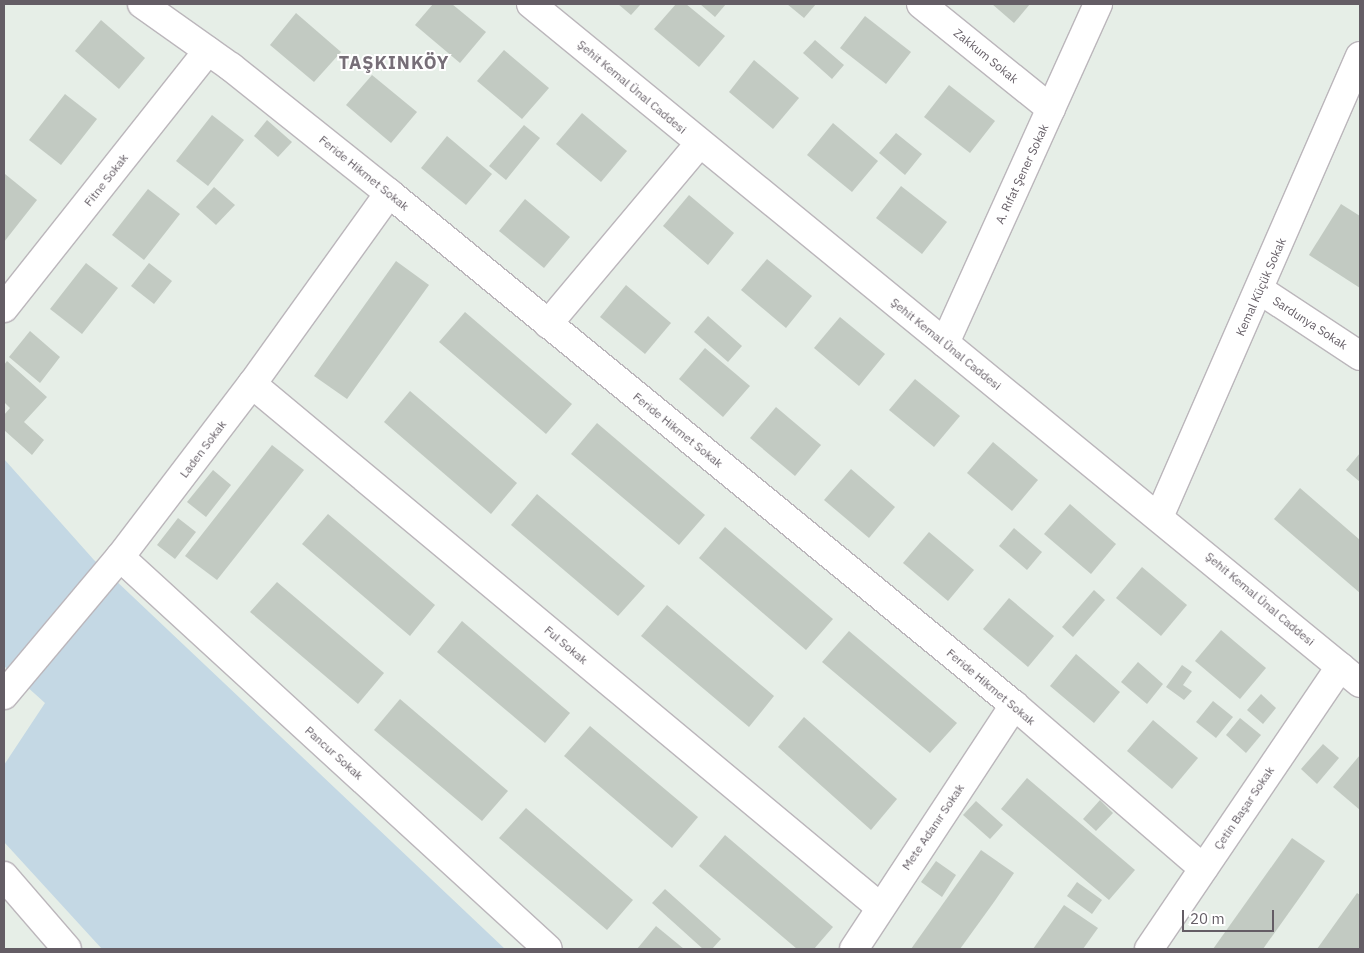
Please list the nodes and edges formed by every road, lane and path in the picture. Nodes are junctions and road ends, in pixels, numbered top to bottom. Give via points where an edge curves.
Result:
1 (142, 4) edge
2 (532, 4) edge
3 (921, 4) edge
4 (1098, 4) edge
5 (208, 51) junction
6 (1360, 56) edge
7 (1051, 109) junction
8 (700, 142) junction
9 (389, 193) junction
10 (1260, 290) junction
11 (4, 308) edge
12 (548, 324) junction
13 (945, 343) junction
14 (1360, 356) edge
15 (252, 384) junction
16 (1159, 518) junction
17 (120, 557) junction
18 (1350, 675) edge
19 (4, 695) edge
20 (1014, 706) junction
21 (1203, 868) junction
22 (4, 876) edge
23 (880, 906) junction
24 (67, 949) edge
25 (548, 949) edge
26 (854, 949) edge
27 (1149, 949) edge

1 - 5 street, Feride Hikmet Sokak
2 - 8 street, Şehit Kemal Ünal Caddesi
3 - 7 street, Zakkum Sokak
4 - 7 street, A. Rıfat Şener Sokak
5 - 9 street, Feride Hikmet Sokak
5 - 11 street, Fitne Sokak
6 - 10 street, Kemal Küçük Sokak
7 - 13 street, A. Rıfat Şener Sokak
8 - 12 street
8 - 13 street, Şehit Kemal Ünal Caddesi
9 - 12 street, Feride Hikmet Sokak
9 - 15 street, Laden Sokak
10 - 14 street, Sardunya Sokak
10 - 16 street, Kemal Küçük Sokak
12 - 20 street, Feride Hikmet Sokak
13 - 16 street, Şehit Kemal Ünal Caddesi
15 - 17 street, Laden Sokak
15 - 23 street, Ful Sokak
16 - 18 street, Şehit Kemal Ünal Caddesi
17 - 19 street, Laden Sokak
17 - 25 street, Pancur Sokak
18 - 21 street, Çetin Başar Sokak
20 - 21 street, Feride Hikmet Sokak
20 - 23 street, Mete Adanır Sokak
21 - 27 street, Çetin Başar Sokak
22 - 24 street
23 - 26 street, Mete Adanır Sokak

